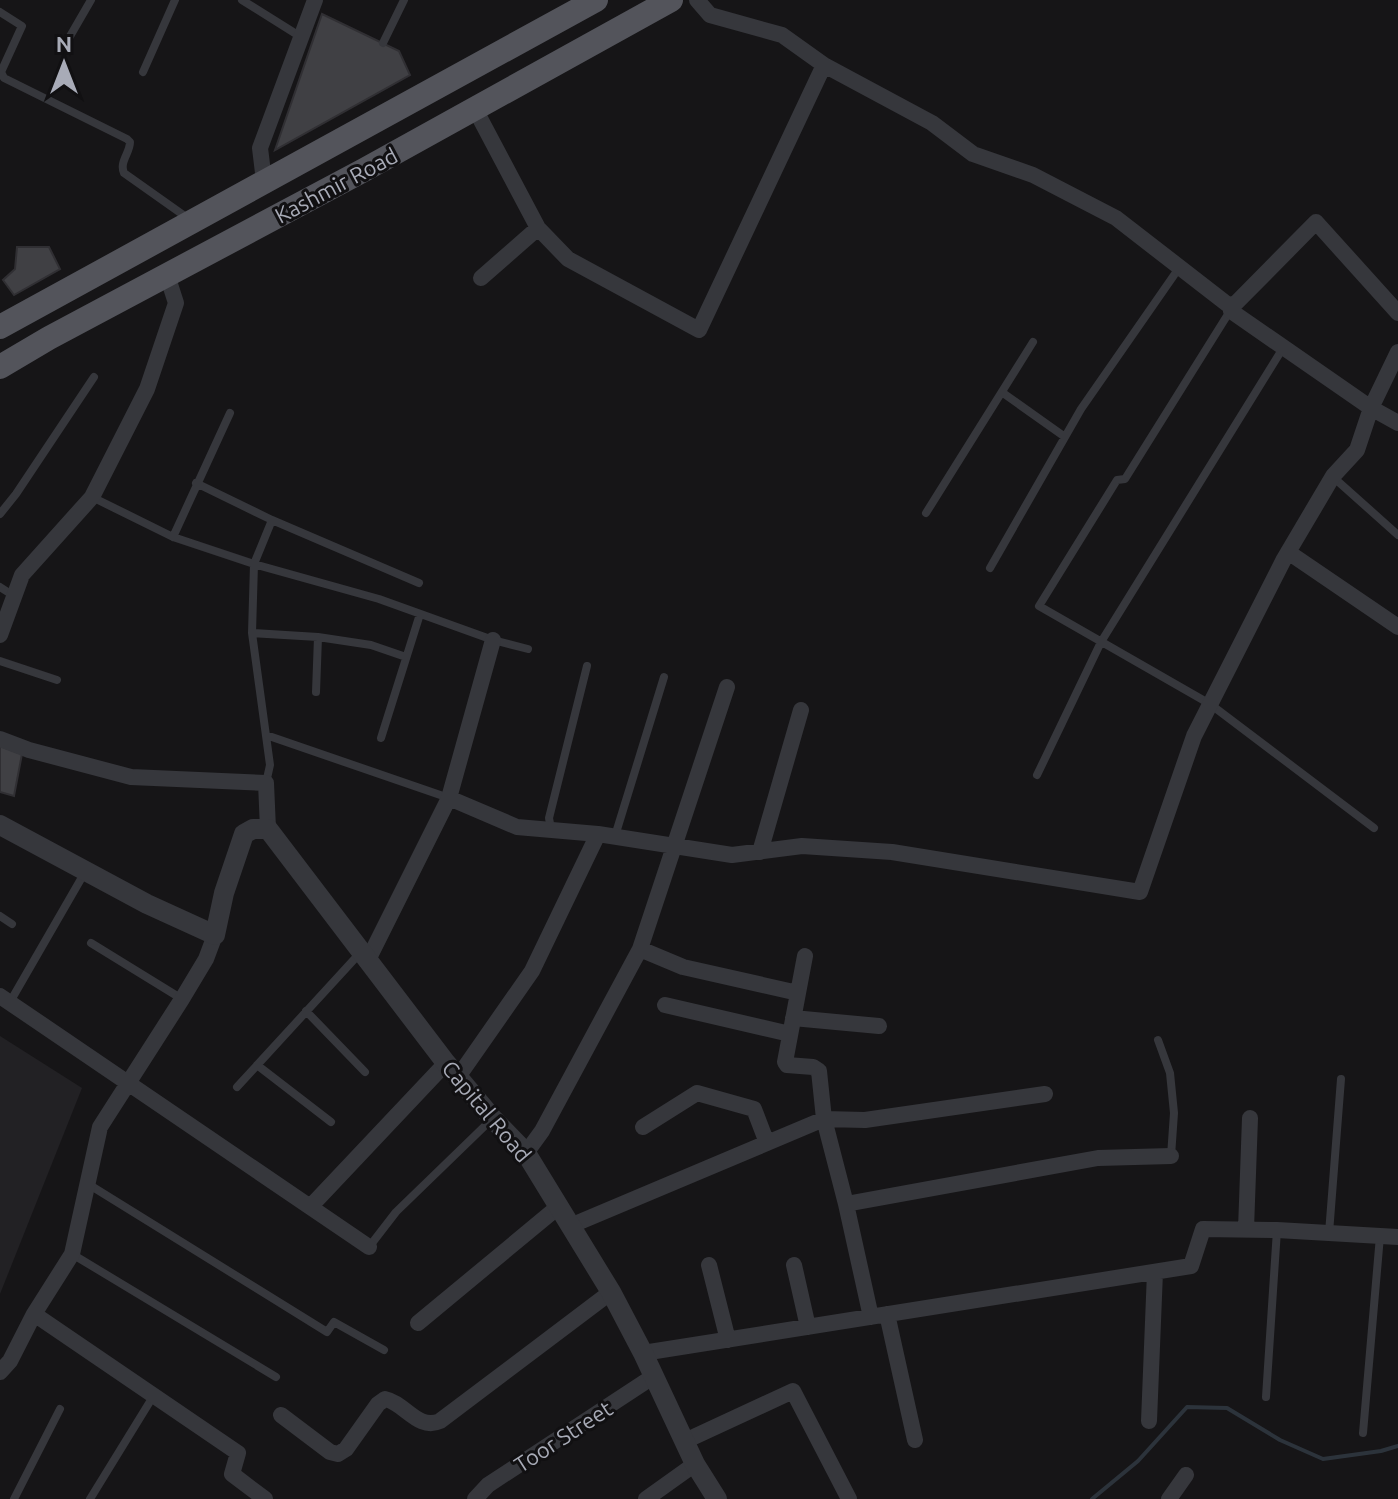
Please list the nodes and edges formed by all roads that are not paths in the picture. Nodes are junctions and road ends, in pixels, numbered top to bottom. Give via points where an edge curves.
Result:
1 (91, 0) edge
2 (175, 0) edge
3 (242, 0) edge
4 (315, 0) edge
5 (404, 0) edge
6 (596, 0) edge
7 (671, 0) edge
8 (697, 0) edge
9 (0, 12) edge
10 (302, 37) junction
11 (69, 38) dead end
12 (383, 43) dead end
13 (824, 65) junction
14 (143, 72) dead end
15 (475, 109) junction
16 (347, 136) junction
17 (364, 170) junction
18 (264, 181) junction
19 (192, 221) junction
20 (538, 228) junction
21 (1179, 268) junction
22 (167, 275) junction
23 (481, 278) dead end
24 (1231, 311) joint
25 (1398, 313) edge
26 (0, 327) edge
27 (1033, 342) dead end
28 (1283, 348) junction
29 (1398, 352) edge
30 (0, 367) edge
31 (94, 377) dead end
32 (1003, 393) junction
33 (1371, 408) junction
34 (230, 413) dead end
35 (1398, 423) edge
36 (1065, 437) junction
37 (1333, 476) junction
38 (196, 483) junction
39 (92, 497) junction
40 (926, 513) dead end
41 (0, 514) edge
42 (272, 520) junction
43 (1398, 535) edge
44 (173, 537) junction
45 (1288, 552) junction
46 (254, 564) junction
47 (990, 568) dead end
48 (419, 583) dead end
49 (7, 592) edge
50 (420, 614) junction
51 (1398, 627) edge
52 (252, 633) junction
53 (0, 635) edge
54 (318, 637) junction
55 (493, 640) junction
56 (1101, 642) junction
57 (528, 649) dead end
58 (406, 657) junction
59 (0, 661) edge
60 (587, 666) dead end
61 (664, 677) dead end
62 (57, 680) dead end
63 (727, 687) dead end
64 (316, 692) dead end
65 (1210, 704) junction
66 (801, 710) dead end
67 (266, 735) junction
68 (381, 738) dead end
69 (0, 739) edge
70 (1037, 775) dead end
71 (266, 783) junction
72 (449, 798) junction
73 (0, 825) edge
74 (1374, 828) dead end
75 (268, 829) junction
76 (551, 830) junction
77 (606, 836) junction
78 (674, 846) junction
79 (760, 852) junction
80 (85, 871) junction
81 (0, 916) edge
82 (12, 924) dead end
83 (215, 935) junction
84 (91, 943) dead end
85 (640, 949) junction
86 (805, 956) dead end
87 (364, 957) junction
88 (798, 993) junction
89 (5, 999) edge
90 (182, 999) junction
91 (665, 1005) dead end
92 (306, 1011) junction
93 (792, 1026) junction
94 (879, 1026) dead end
95 (1158, 1040) dead end
96 (257, 1065) junction
97 (452, 1070) junction
98 (365, 1072) dead end
99 (1341, 1079) dead end
100 (127, 1083) junction
101 (237, 1087) dead end
102 (1045, 1094) dead end
103 (1250, 1118) dead end
104 (493, 1119) junction
105 (824, 1119) junction
106 (331, 1122) dead end
107 (643, 1127) dead end
108 (767, 1143) junction
109 (526, 1153) junction
110 (1171, 1156) joint
111 (88, 1184) junction
112 (846, 1204) junction
113 (311, 1206) junction
114 (558, 1207) junction
115 (570, 1226) junction
116 (1246, 1229) junction
117 (1277, 1230) junction
118 (1329, 1233) junction
119 (1380, 1236) junction
120 (1398, 1237) edge
121 (369, 1247) joint
122 (72, 1254) junction
123 (709, 1265) dead end
124 (794, 1265) dead end
125 (1155, 1272) junction
126 (611, 1292) junction
127 (34, 1314) junction
128 (879, 1315) junction
129 (418, 1323) dead end
130 (808, 1327) junction
131 (728, 1340) junction
132 (384, 1350) dead end
133 (643, 1353) junction
134 (0, 1372) edge
135 (654, 1376) junction
136 (276, 1377) dead end
137 (154, 1395) junction
138 (1266, 1397) dead end
139 (60, 1409) dead end
140 (281, 1415) dead end
141 (1149, 1421) dead end
142 (1363, 1433) dead end
143 (915, 1440) dead end
144 (685, 1441) junction
145 (695, 1464) junction
146 (1186, 1475) dead end
147 (14, 1499) edge
148 (90, 1499) edge
149 (265, 1499) edge
150 (475, 1499) edge
151 (646, 1499) edge
152 (717, 1499) edge
153 (849, 1499) edge
154 (1169, 1499) edge

1 - 11 lane
2 - 14 lane
3 - 10 lane
4 - 10 street
5 - 12 lane
6 - 16 main road, Kashmir Road
7 - 15 main road, Kashmir Road
8 - 13 street via 710,15 782,35
9 - 19 lane via 22,26 2,75 127,139 124,173
10 - 18 street via 260,148
13 - 20 street via 699,330 568,259
13 - 21 street via 932,123 973,154 1033,175 1116,218
15 - 17 main road, Kashmir Road
15 - 20 street
16 - 17 main road
16 - 18 main road, Kashmir Road
17 - 22 main road, Kashmir Road
18 - 19 main road, Kashmir Road
19 - 26 main road, Kashmir Road
20 - 23 street
21 - 25 street via 1232,305 1316,222
21 - 36 lane
22 - 30 main road, Kashmir Road
22 - 39 street via 176,303 147,389
24 - 28 street
24 - 56 lane via 1039,606
27 - 32 lane
28 - 33 street
28 - 56 lane
29 - 33 street
31 - 41 lane
32 - 36 lane
32 - 40 lane
33 - 35 street
33 - 37 street via 1357,450
34 - 38 lane
36 - 47 lane
37 - 43 lane
37 - 45 street
38 - 42 lane
38 - 44 lane
39 - 44 lane
39 - 49 street
42 - 46 lane
42 - 48 lane
44 - 46 lane
45 - 51 street
45 - 65 street
46 - 50 lane
46 - 52 lane
49 - 53 street
50 - 55 lane
50 - 58 lane
52 - 54 lane
52 - 67 lane
54 - 58 lane
54 - 64 lane
55 - 57 lane
55 - 72 street
56 - 65 lane
56 - 70 lane
58 - 68 lane
59 - 62 lane
60 - 76 lane via 549,818
61 - 77 lane
63 - 78 street
65 - 74 lane
65 - 79 street via 1140,892 892,852 802,846
66 - 79 street
67 - 71 lane
67 - 72 lane
69 - 71 street via 131,777
71 - 75 street
72 - 76 street via 517,827
72 - 87 street
73 - 80 street
75 - 83 street via 244,834
75 - 87 street, Capital Road
76 - 77 street
77 - 78 street
77 - 97 street via 532,971
78 - 79 street via 732,855
78 - 85 street
80 - 83 street
80 - 89 lane
81 - 82 lane
83 - 90 street
84 - 90 lane
85 - 88 street via 683,967
85 - 109 street
86 - 88 street
87 - 92 lane
87 - 97 street, Capital Road
88 - 93 street
89 - 100 street
90 - 100 street
91 - 93 street
92 - 96 lane
92 - 98 lane
93 - 94 street
93 - 105 street via 785,1062 819,1071
95 - 110 lane via 1170,1073
96 - 101 lane
96 - 106 lane
97 - 104 street, Capital Road
97 - 113 street
99 - 118 lane
100 - 111 street via 100,1127
100 - 113 street
102 - 105 street via 865,1120
103 - 116 street
104 - 109 street, Capital Road
104 - 121 lane via 396,1212
105 - 108 street
105 - 112 street
107 - 108 street via 697,1093 754,1109
108 - 115 street
109 - 114 street, Capital Road
110 - 112 street via 1098,1158
111 - 122 street
111 - 132 lane via 327,1332 334,1322
112 - 128 street
113 - 121 street
114 - 115 street, Capital Road
114 - 129 street
115 - 126 street, Capital Road
116 - 117 street
116 - 125 street via 1203,1229 1191,1266
117 - 118 street
117 - 138 lane
118 - 119 street
119 - 120 street
119 - 142 lane
122 - 127 street
122 - 136 lane
123 - 131 street
124 - 130 street
125 - 128 street
125 - 141 street
126 - 133 street, Capital Road
126 - 140 street via 432,1425 385,1399 338,1454
127 - 134 street
127 - 137 street
128 - 130 street
128 - 143 street
130 - 131 street
131 - 133 street
133 - 135 street, Capital Road
135 - 144 street, Capital Road
135 - 150 street, Toor Street via 488,1485
137 - 148 lane
137 - 149 street via 238,1453 232,1474
139 - 147 lane
144 - 145 street, Capital Road
144 - 153 street via 793,1391
145 - 151 street
145 - 152 street, Capital Road
146 - 154 street

